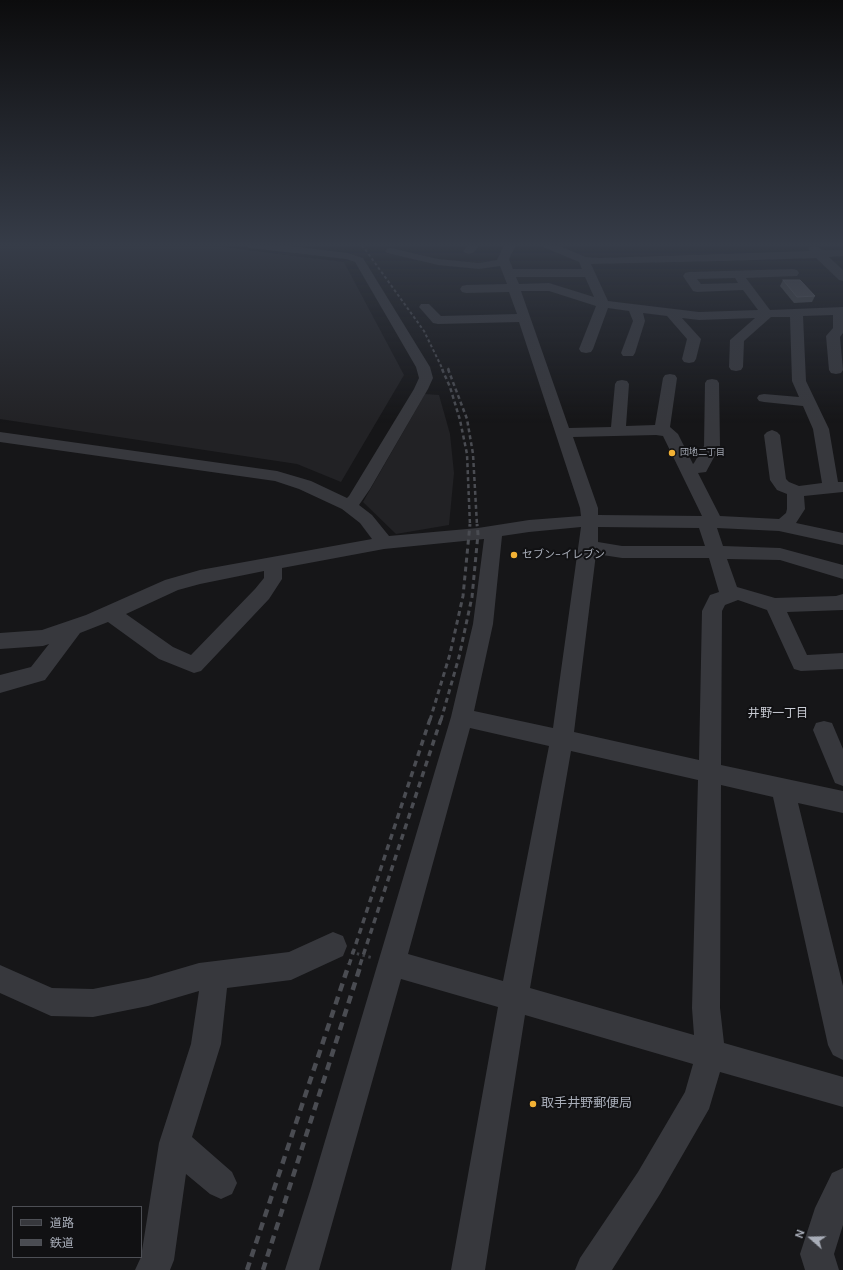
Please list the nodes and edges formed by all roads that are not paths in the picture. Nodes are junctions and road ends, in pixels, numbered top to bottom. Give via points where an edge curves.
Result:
1 (385, 304) edge
2 (520, 304) edge
3 (603, 304) edge
4 (605, 304) edge
5 (760, 304) edge
6 (425, 307) dead end
7 (465, 309) dead end
8 (635, 309) junction
9 (841, 311) edge
10 (523, 312) junction
11 (796, 313) junction
12 (672, 314) junction
13 (767, 314) junction
14 (586, 349) dead end
15 (628, 353) dead end
16 (689, 360) dead end
17 (736, 367) dead end
18 (836, 370) dead end
19 (670, 378) dead end
20 (712, 383) dead end
21 (622, 384) dead end
22 (764, 398) dead end
23 (809, 402) junction
24 (662, 430) junction
25 (618, 432) junction
26 (563, 433) junction
27 (772, 435) dead end
28 (0, 437) edge
29 (688, 469) junction
30 (837, 488) edge
31 (798, 492) junction
32 (348, 505) junction
33 (590, 521) junction
34 (710, 522) junction
35 (779, 525) junction
36 (494, 531) junction
37 (843, 539) edge
38 (384, 544) junction
39 (588, 546) junction
40 (715, 552) junction
41 (273, 563) junction
42 (843, 572) edge
43 (730, 595) junction
44 (843, 603) edge
45 (774, 606) junction
46 (109, 612) junction
47 (73, 627) junction
48 (0, 641) edge
49 (843, 662) edge
50 (0, 684) edge
51 (462, 717) junction
52 (824, 730) dead end
53 (562, 739) junction
54 (710, 773) junction
55 (843, 776) edge
56 (784, 790) junction
57 (843, 802) edge
58 (333, 946) road end
59 (392, 963) junction
60 (215, 976) junction
61 (0, 979) edge
62 (514, 998) junction
63 (843, 1045) edge
64 (710, 1054) junction
65 (843, 1092) edge
66 (175, 1143) junction
67 (220, 1183) dead end
68 (843, 1184) edge
69 (152, 1270) edge
70 (302, 1270) edge
71 (468, 1270) edge
72 (592, 1270) edge
73 (822, 1270) edge

1 - 32 street via 423,367 426,378 362,489
2 - 10 street
3 - 14 street
4 - 8 street
5 - 13 street
6 - 10 street via 438,320
7 - 10 street
8 - 12 street
8 - 15 street via 639,321
9 - 11 street
9 - 18 street via 840,329 833,336
10 - 26 street
11 - 13 street
11 - 23 street via 799,381
12 - 13 street
12 - 16 street via 694,339
13 - 17 street via 737,340
19 - 24 street
20 - 29 street via 712,446 700,468
21 - 25 street
22 - 23 street
23 - 30 street via 821,429
24 - 25 street
24 - 29 street via 670,434
25 - 26 street
26 - 33 street via 589,508
27 - 31 street via 778,480 783,486
28 - 32 street via 277,476 306,485
29 - 34 street
30 - 31 street
31 - 35 street via 795,495 796,509 793,516 786,523
32 - 38 street via 366,519
33 - 34 street
33 - 36 street
33 - 39 street
34 - 35 street
34 - 40 street
35 - 37 street
36 - 38 street
36 - 51 street via 483,624
38 - 41 street
39 - 40 street via 622,552
39 - 53 street
40 - 42 street via 780,554
40 - 43 street
41 - 46 street via 172,585
41 - 46 street via 273,579 262,594 194,665 166,653
43 - 45 street via 739,593
43 - 54 street via 717,600 712,611
44 - 45 street
45 - 49 street via 800,663
46 - 47 street
47 - 48 street via 43,638
47 - 50 street via 38,674
51 - 53 street
51 - 59 street
52 - 55 street
53 - 54 street
53 - 62 street
54 - 56 street
54 - 64 street via 706,1008
56 - 57 street
56 - 63 street
58 - 60 street via 291,966
59 - 62 street
59 - 70 street
60 - 61 street via 199,977 148,992 93,1003 50,1002
60 - 66 street via 206,1044
62 - 64 street
62 - 71 street
64 - 65 street
64 - 72 street via 698,1098 649,1183
66 - 67 street
66 - 69 street via 157,1260
68 - 73 street via 817,1254

